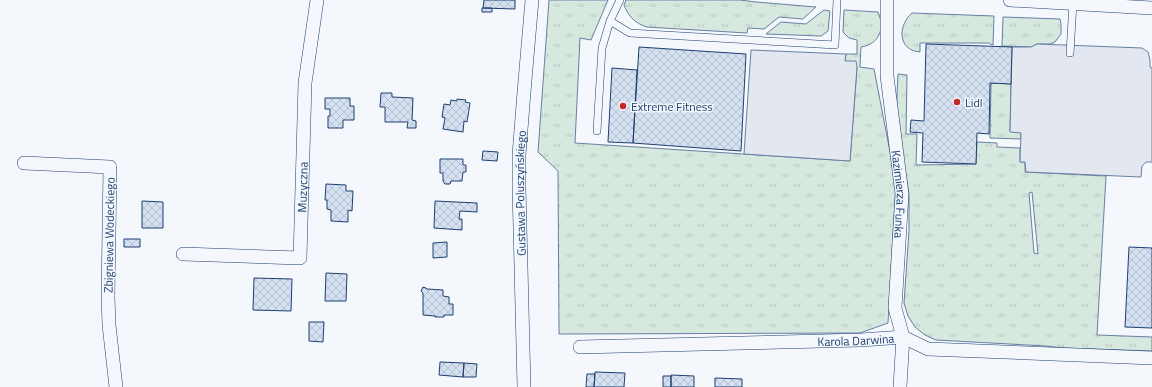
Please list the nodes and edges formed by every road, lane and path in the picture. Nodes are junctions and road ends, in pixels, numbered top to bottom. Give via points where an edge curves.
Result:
1 (317, 0) edge
2 (532, 0) edge
3 (620, 0) edge
4 (837, 0) edge
5 (887, 0) edge
6 (1010, 0) edge
7 (1073, 3) junction
8 (1152, 8) edge
9 (610, 21) junction
10 (1070, 53) dead end
11 (597, 132) dead end
12 (24, 162) dead end
13 (183, 254) dead end
14 (903, 337) junction
15 (580, 347) dead end
16 (1152, 358) edge
17 (116, 387) edge
18 (524, 387) edge
19 (900, 387) edge

1 - 13 street, Muzyczna via 304,83 300,258
2 - 18 street, Gustawa Poluszyńskiego via 519,155
3 - 9 lane
4 - 9 lane via 835,45 630,33
5 - 14 street, Kazimierza Funka via 886,76 902,194 895,308
6 - 7 street
7 - 8 street
7 - 10 lane
9 - 11 lane via 602,48
12 - 17 street, Zbigniewa Wodeckiego via 110,167 108,303
14 - 15 street, Karola Darwina
14 - 16 street, Karola Darwina via 928,348
14 - 19 street, Kazimierza Funka

